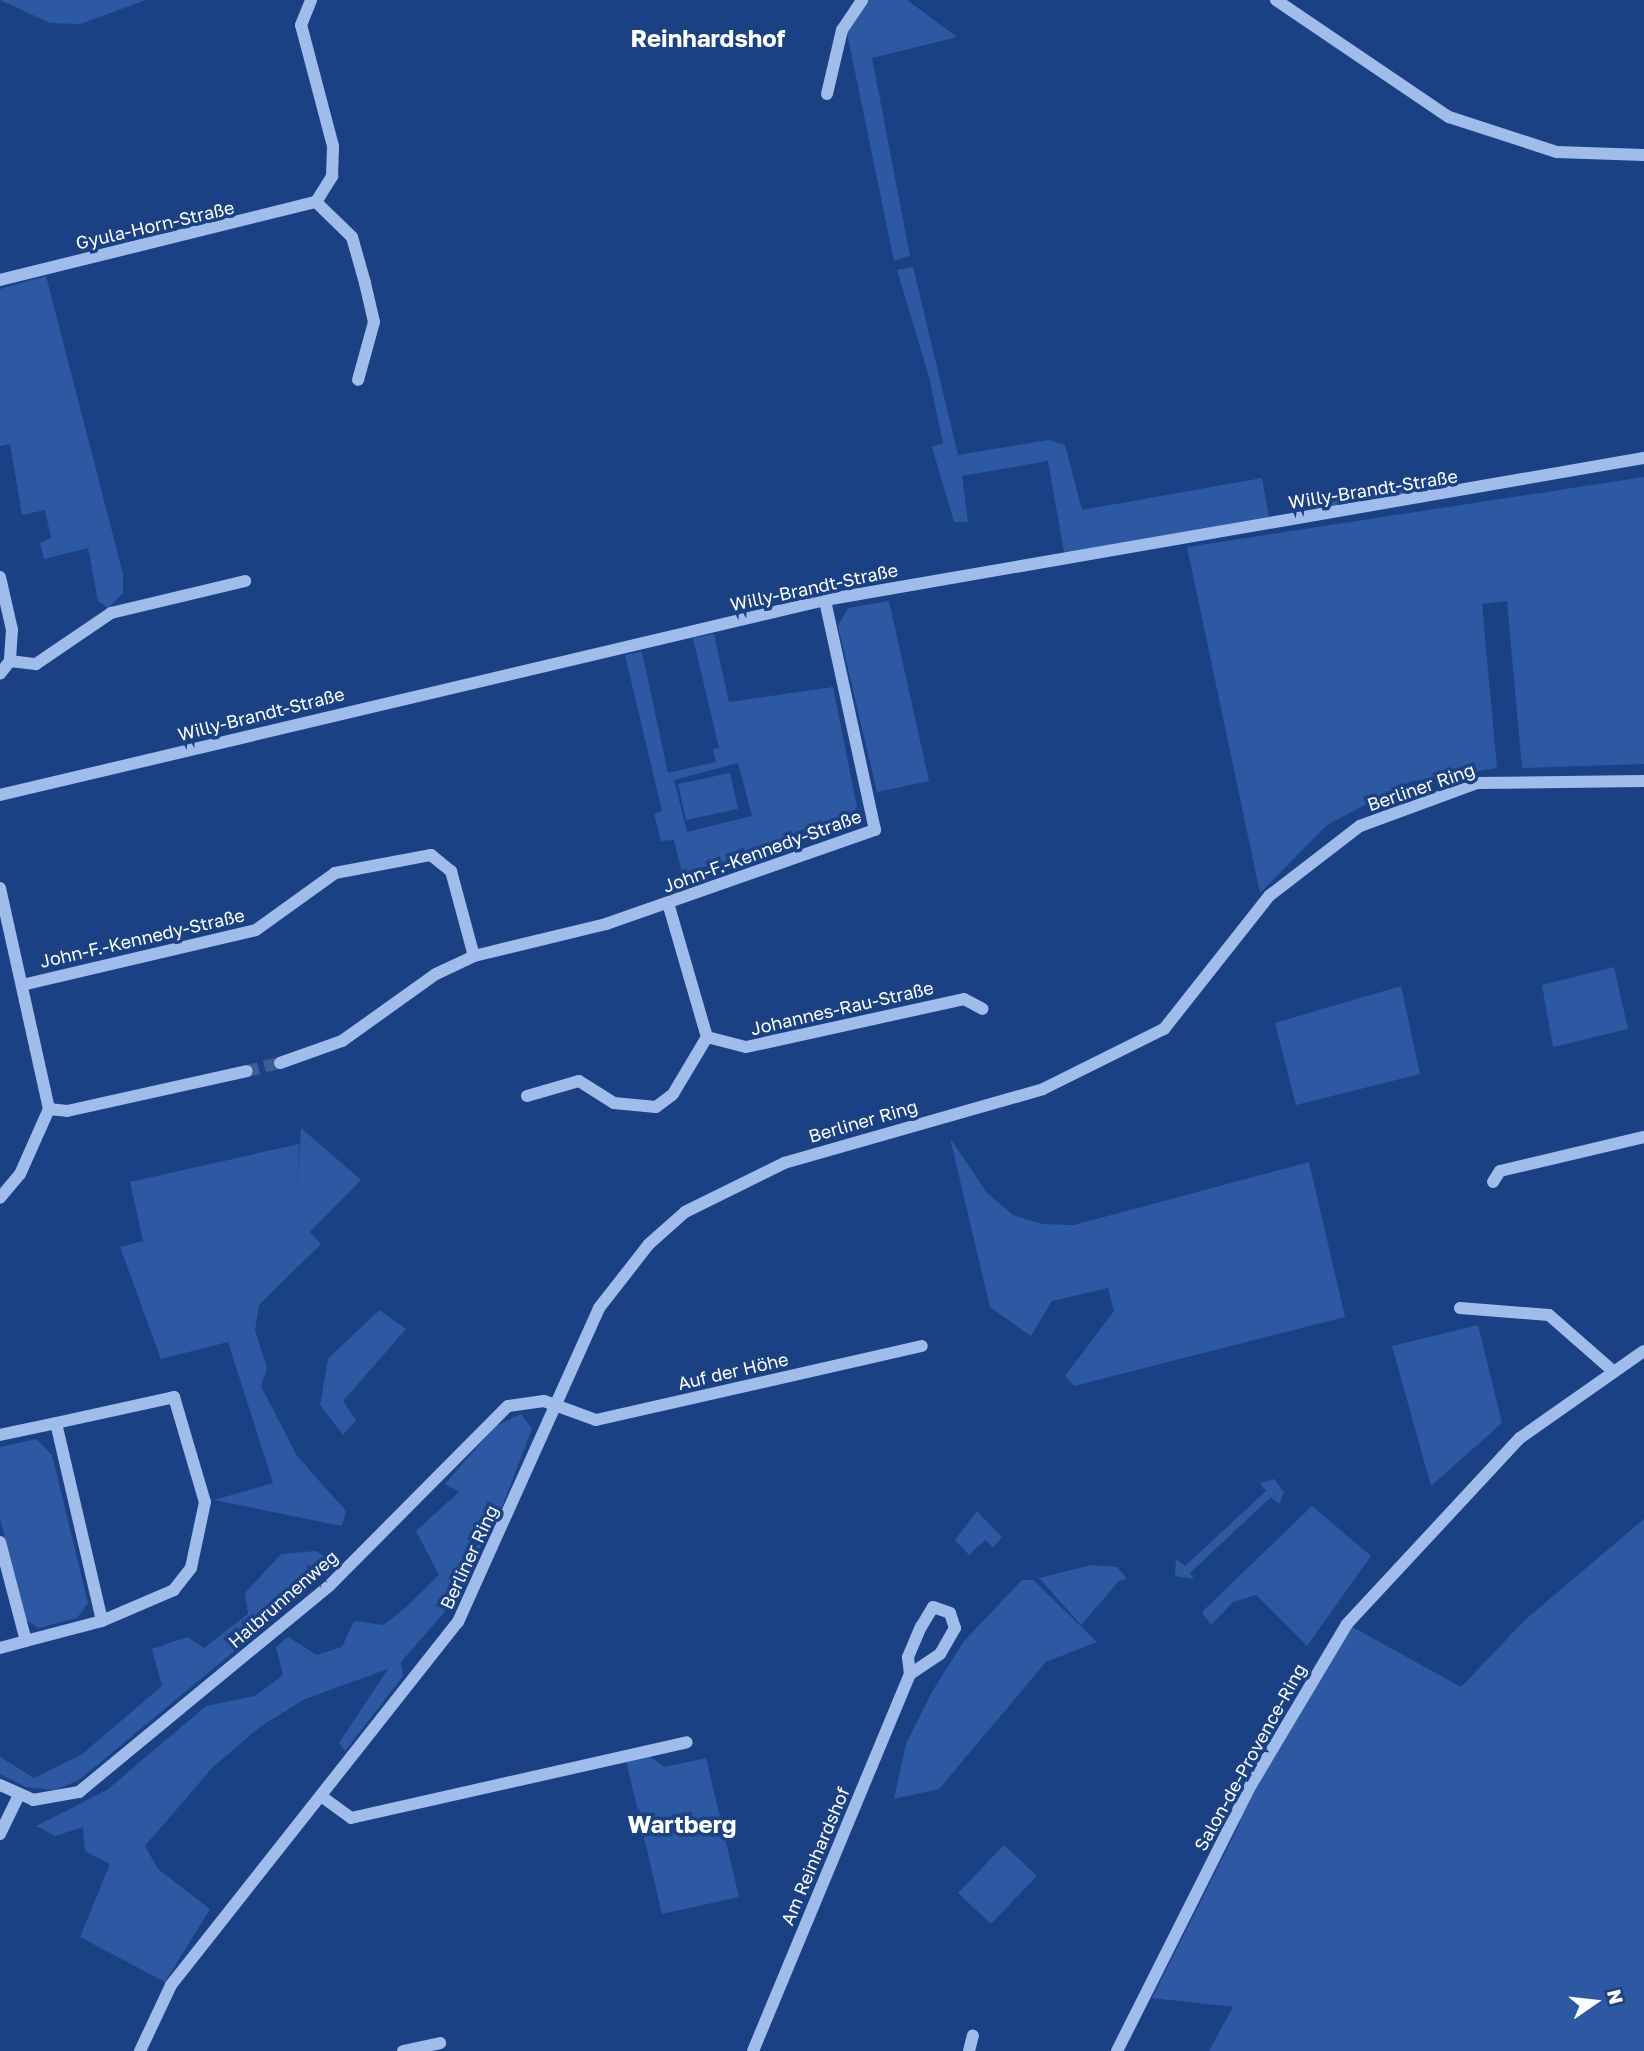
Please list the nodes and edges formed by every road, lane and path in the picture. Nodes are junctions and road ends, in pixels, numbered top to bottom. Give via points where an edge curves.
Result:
1 (311, 0) edge
2 (862, 0) edge
3 (1276, 0) edge
4 (827, 94) dead end
5 (1644, 155) edge
6 (316, 202) junction
7 (0, 280) edge
8 (358, 380) dead end
9 (1644, 458) edge
10 (0, 577) edge
11 (245, 581) dead end
12 (825, 600) junction
13 (10, 662) junction
14 (0, 674) edge
15 (1644, 781) edge
16 (0, 795) edge
17 (0, 888) edge
18 (668, 903) junction
19 (474, 956) junction
20 (22, 985) junction
21 (983, 1009) dead end
22 (707, 1037) junction
23 (280, 1063) tunnel mouth
24 (247, 1071) tunnel mouth
25 (527, 1096) dead end
26 (49, 1109) junction
27 (1644, 1137) edge
28 (1493, 1182) dead end
29 (0, 1198) edge
30 (1460, 1308) dead end
31 (922, 1346) dead end
32 (1644, 1351) edge
33 (1613, 1371) junction
34 (553, 1405) junction
35 (56, 1423) junction
36 (0, 1435) edge
37 (0, 1542) edge
38 (102, 1621) junction
39 (26, 1641) junction
40 (0, 1648) edge
41 (910, 1674) junction
42 (687, 1742) dead end
43 (0, 1785) edge
44 (321, 1796) junction
45 (18, 1797) junction
46 (0, 1834) edge
47 (973, 2035) dead end
48 (440, 2043) dead end
49 (140, 2051) edge
50 (403, 2051) edge
51 (753, 2051) edge
52 (970, 2051) edge
53 (1116, 2051) edge

1 - 6 street via 301,25 333,146 332,176
2 - 4 street via 842,30
3 - 5 street via 1449,117 1557,152
6 - 7 street, Gyula-Horn-Straße
6 - 8 street via 352,237 365,283 374,322
9 - 12 street, Willy-Brandt-Straße
10 - 13 street via 12,630
11 - 13 street via 111,613 36,664
12 - 16 street, Willy-Brandt-Straße
12 - 18 street, John-F.-Kennedy-Straße via 875,830
13 - 14 street
15 - 34 street, Berliner Ring via 1477,783 1360,826 1269,896 1164,1029 1099,1066 1042,1089 733,1183 685,1212 618,1281
17 - 20 street
18 - 19 street, John-F.-Kennedy-Straße
18 - 22 street
19 - 20 street, John-F.-Kennedy-Straße via 451,871 431,855 335,873 256,930
19 - 23 street, John-F.-Kennedy-Straße via 436,974 342,1041
20 - 26 street
21 - 22 street, Johannes-Rau-Straße via 964,999 746,1047
22 - 25 street via 673,1094 656,1107 614,1103 579,1081
24 - 26 street via 67,1111
26 - 29 street via 20,1174
27 - 28 street via 1500,1171
30 - 33 street via 1549,1315
31 - 34 street, Auf der Höhe via 596,1420
32 - 33 street, Salon-de-Provence-Ring
33 - 53 street, Salon-de-Provence-Ring via 1520,1438 1347,1624 1251,1786
34 - 44 street, Berliner Ring via 458,1622
34 - 45 street, Halbrunnenweg via 522,1400 508,1406 330,1585 79,1792
35 - 36 street
35 - 38 street
35 - 38 street via 174,1396 205,1502 191,1568 174,1590
37 - 39 street
38 - 39 street
39 - 40 street
41 - 41 street, Am Reinhardshof via 940,1654 955,1628 950,1613 933,1607 908,1657
41 - 51 street, Am Reinhardshof
42 - 44 street via 351,1818
43 - 45 street
44 - 49 street, Berliner Ring via 171,1985
45 - 46 street
47 - 52 street
48 - 50 street

